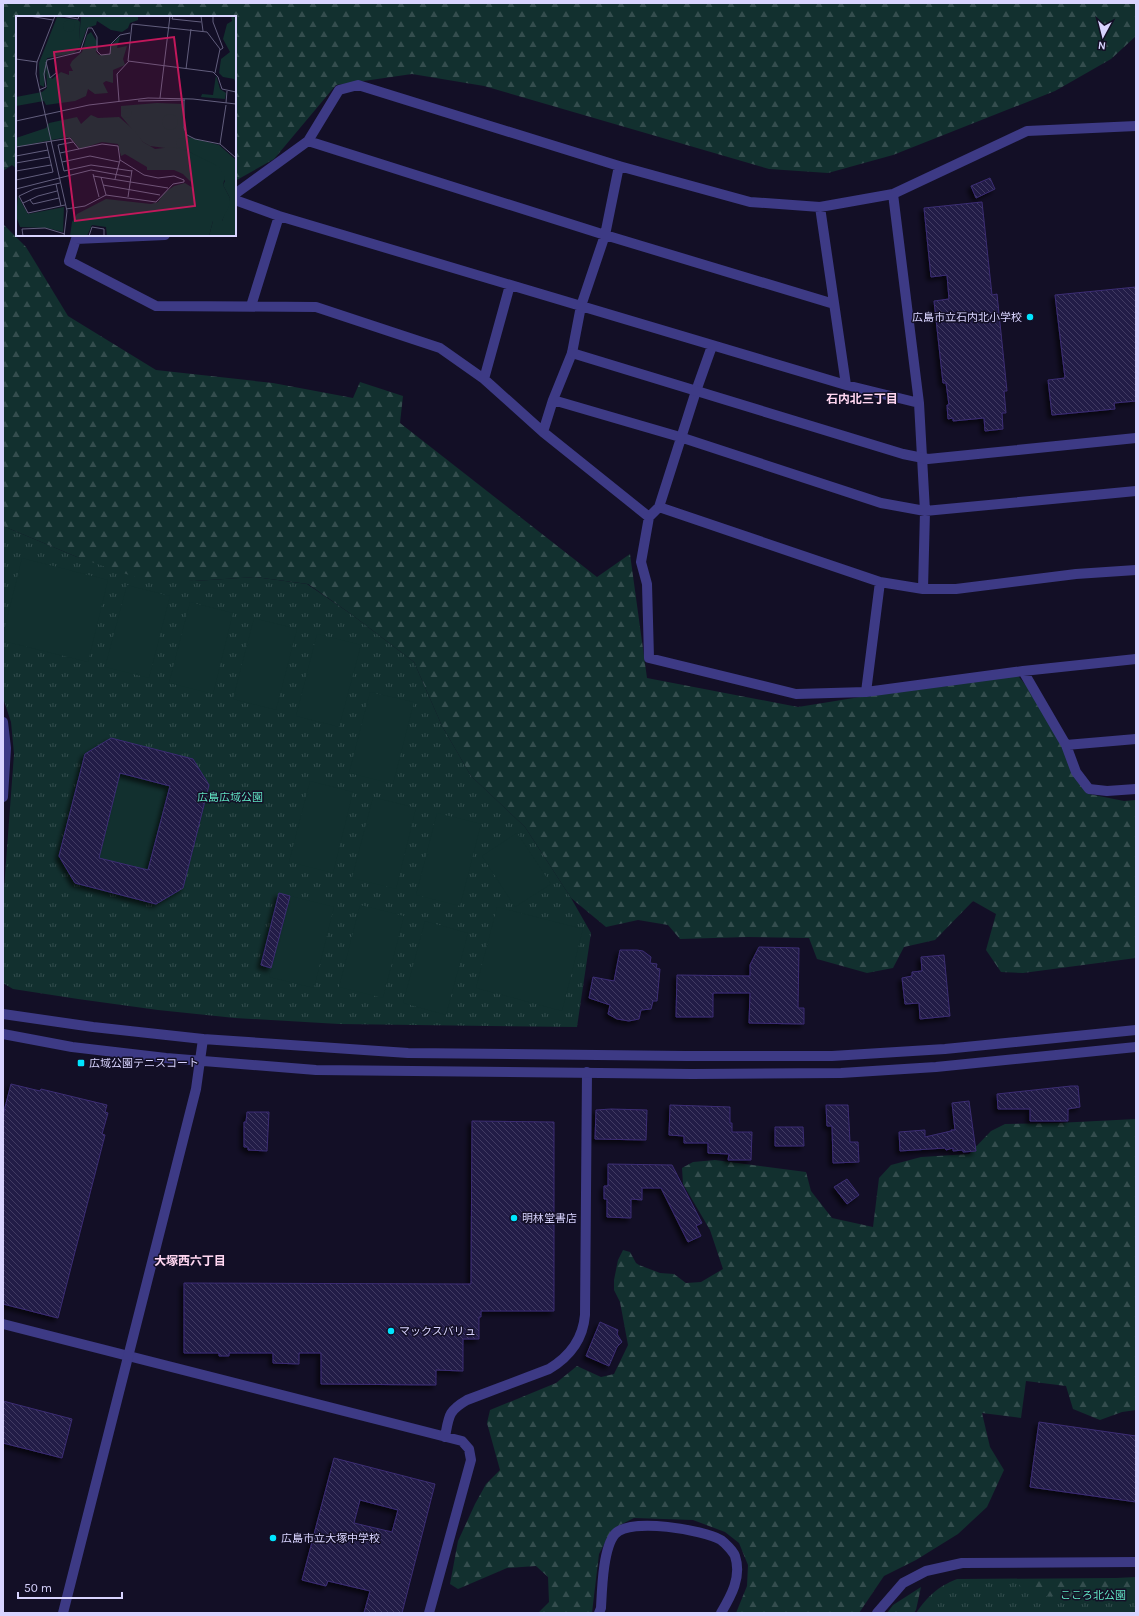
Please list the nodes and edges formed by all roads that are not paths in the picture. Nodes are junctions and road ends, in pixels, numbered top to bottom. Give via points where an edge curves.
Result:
1 (1136, 126) edge
2 (308, 141) junction
3 (619, 166) junction
4 (236, 193) edge
5 (893, 194) junction
6 (236, 200) edge
7 (820, 207) junction
8 (279, 216) junction
9 (605, 235) junction
10 (143, 236) edge
11 (510, 286) junction
12 (834, 304) junction
13 (251, 306) junction
14 (581, 306) junction
15 (712, 346) junction
16 (572, 353) junction
17 (484, 379) junction
18 (846, 385) junction
19 (696, 391) junction
20 (553, 400) junction
21 (919, 403) junction
22 (543, 432) junction
23 (680, 437) junction
24 (1136, 438) edge
25 (922, 458) junction
26 (1136, 491) edge
27 (659, 507) junction
28 (925, 511) junction
29 (649, 517) junction
30 (1136, 570) edge
31 (880, 582) junction
32 (923, 589) junction
33 (1136, 659) edge
34 (1024, 671) junction
35 (866, 692) junction
36 (3, 722) edge
37 (1136, 739) edge
38 (1066, 745) junction
39 (1136, 789) edge
40 (3, 798) edge
41 (3, 1014) edge
42 (1136, 1030) edge
43 (3, 1034) edge
44 (203, 1039) junction
45 (1136, 1048) edge
46 (200, 1062) junction
47 (587, 1072) junction
48 (3, 1324) edge
49 (128, 1357) junction
50 (445, 1436) junction
51 (1136, 1562) edge
52 (63, 1613) edge
53 (429, 1613) edge
54 (599, 1613) edge
55 (721, 1613) edge
56 (877, 1613) edge

1 - 5 street via 1027,131
2 - 3 street via 339,90 358,85
2 - 4 street
2 - 9 street
3 - 7 street via 750,202
3 - 9 street
5 - 7 street
5 - 21 street
6 - 8 street
7 - 12 street
8 - 11 street
8 - 13 street
9 - 12 street
9 - 14 street
10 - 13 street via 76,239 69,261 156,306
11 - 14 street
11 - 17 street
12 - 18 street
13 - 17 street via 316,307 440,348
14 - 15 street
14 - 16 street
15 - 18 street
15 - 19 street
16 - 19 street
16 - 20 street
17 - 22 street
18 - 21 street
19 - 23 street
19 - 25 street
20 - 22 street
20 - 23 street
21 - 25 street
22 - 29 street
23 - 27 street
23 - 28 street via 882,504
24 - 25 street
25 - 28 street
26 - 28 street
27 - 29 street
27 - 31 street
28 - 32 street
29 - 35 street via 641,562 646,584 649,658 796,694
30 - 32 street via 1076,574 956,589
31 - 32 street
31 - 35 street
33 - 34 street
34 - 35 street
34 - 38 street
36 - 40 street via 6,748
37 - 38 street
38 - 39 street via 1076,772 1090,788 1107,791
41 - 44 street
42 - 44 street via 945,1049 804,1056 408,1053
43 - 46 street via 72,1047
44 - 46 street
45 - 47 street via 849,1073
46 - 47 street via 316,1070
46 - 49 street via 196,1089
47 - 50 street via 585,1314 580,1336 574,1347 558,1364 455,1407 449,1416
48 - 49 street
49 - 50 street
49 - 52 street
50 - 53 street via 462,1441 470,1450 471,1460
51 - 56 street via 962,1563 926,1571 903,1583
54 - 55 street via 607,1550 616,1533 630,1527 648,1525 703,1533 722,1541 735,1555 737,1573 733,1592

